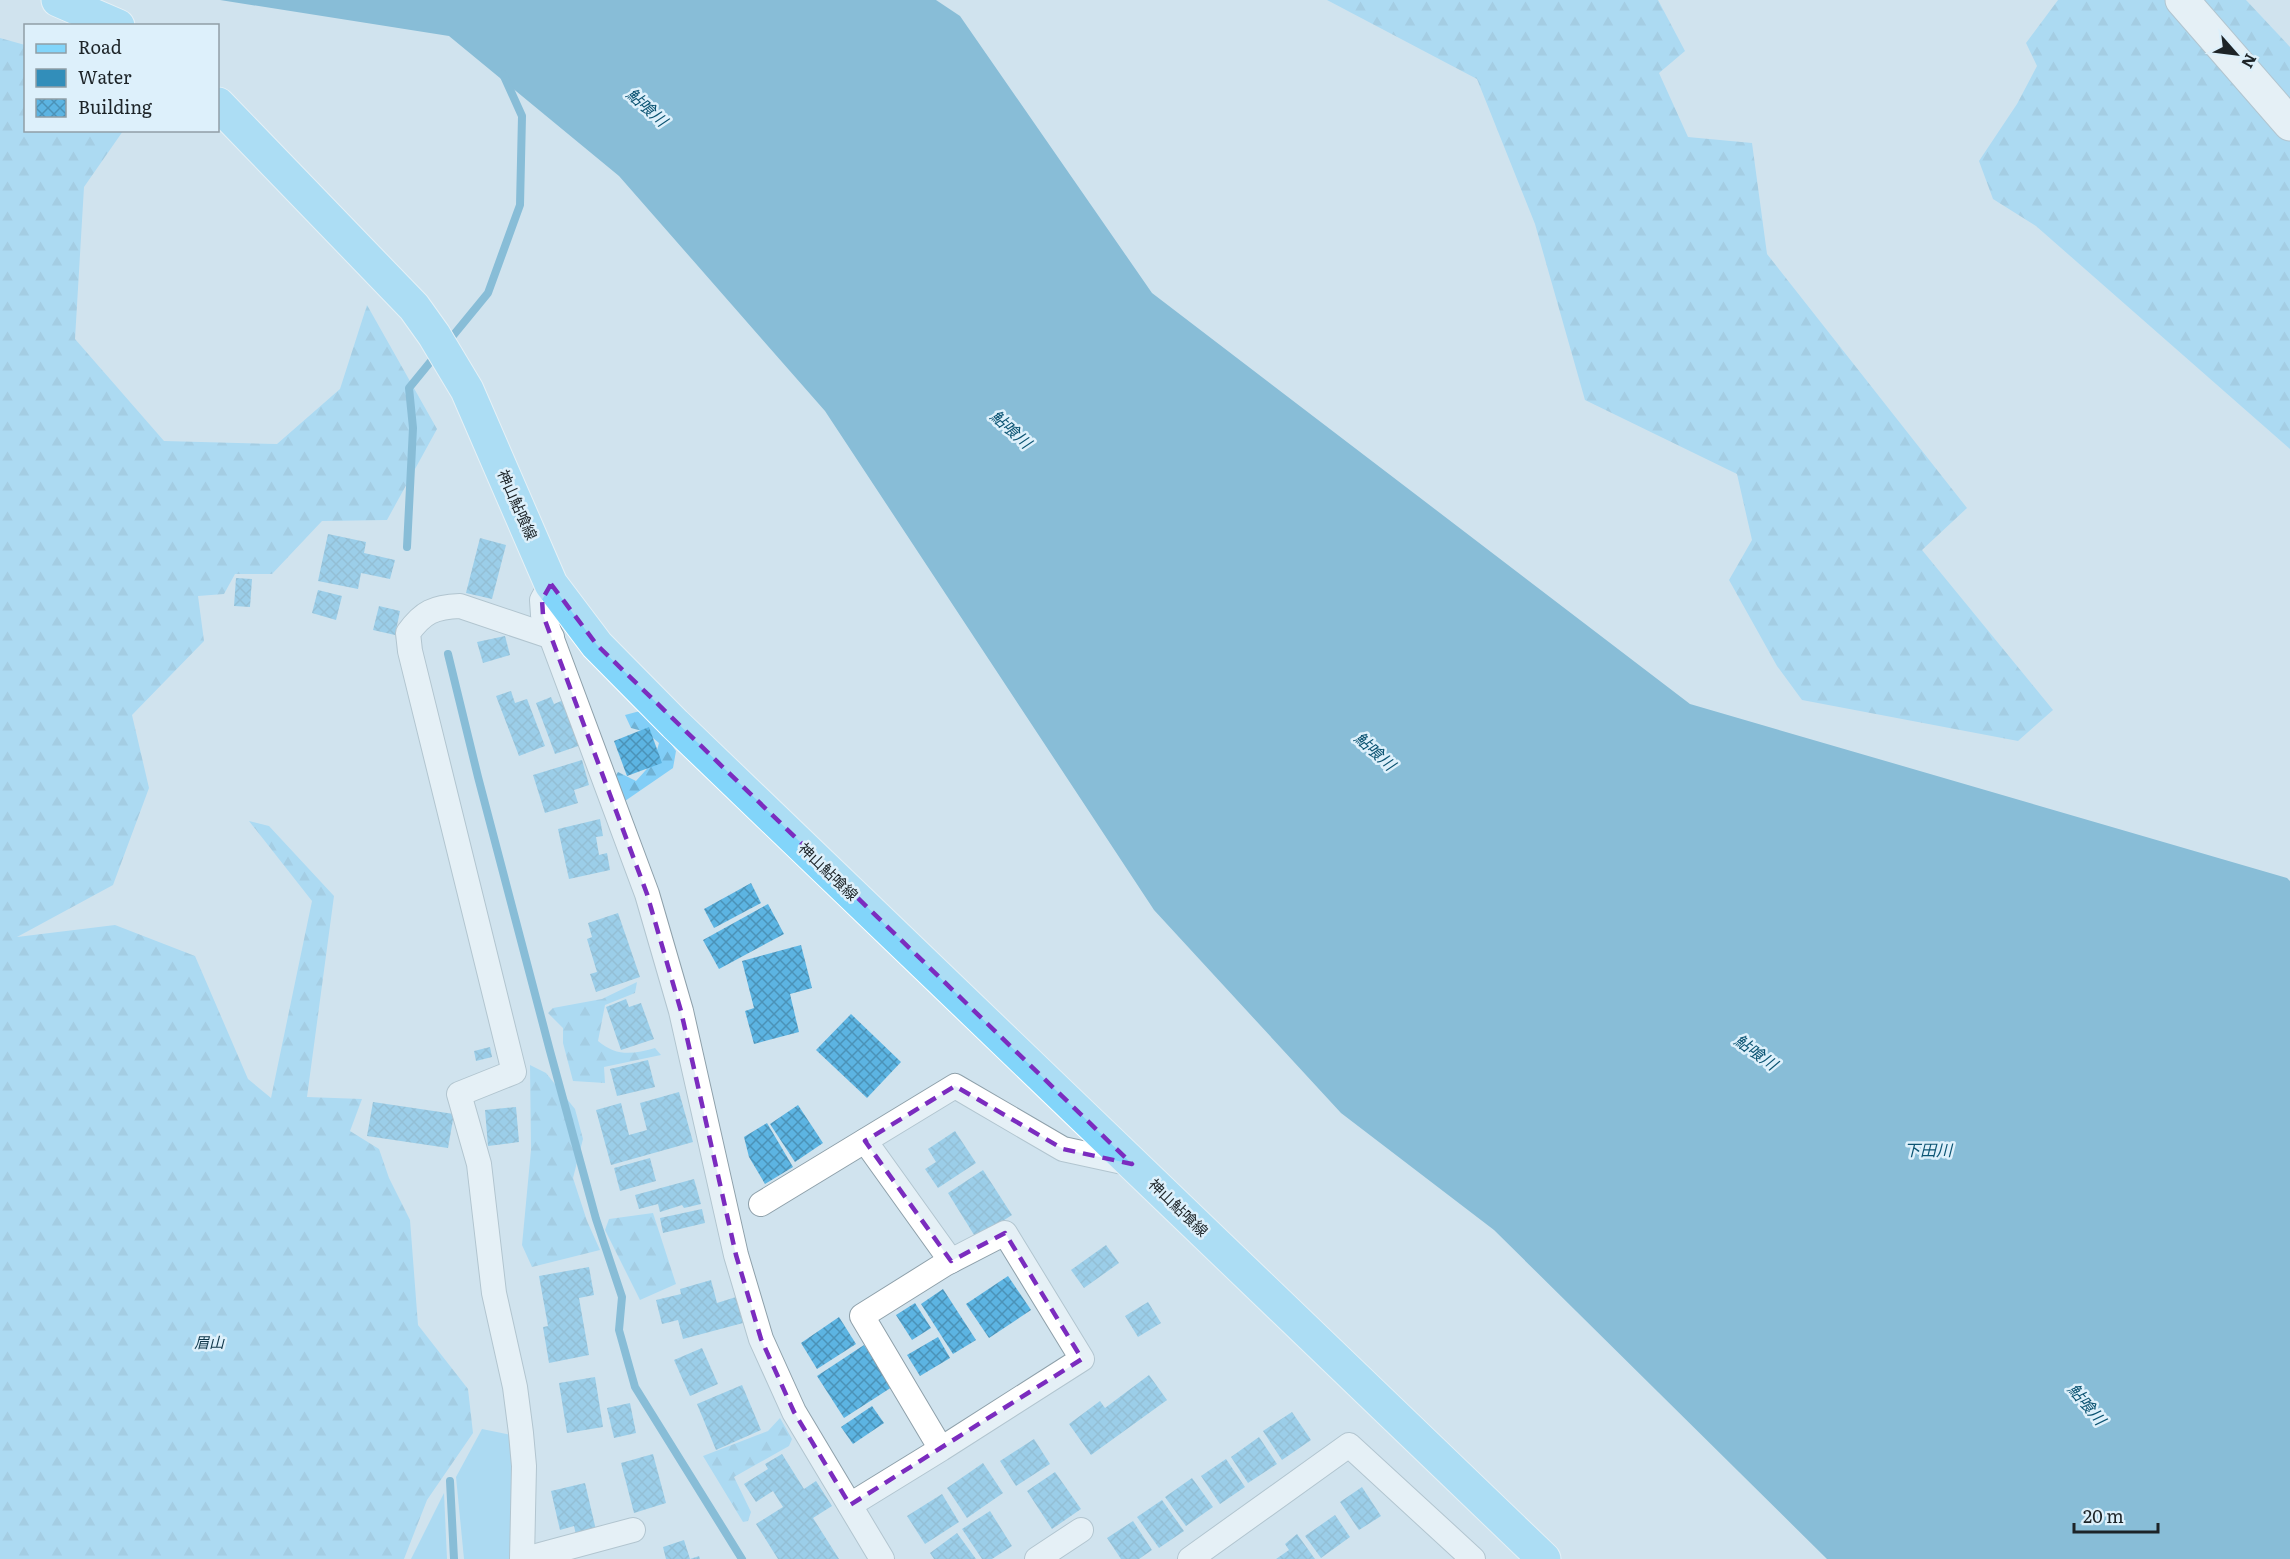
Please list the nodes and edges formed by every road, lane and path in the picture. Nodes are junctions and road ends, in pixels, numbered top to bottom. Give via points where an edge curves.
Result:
1 (58, 0) edge
2 (2182, 0) edge
3 (113, 24) edge
4 (219, 105) edge
5 (2290, 124) edge
6 (551, 584) junction
7 (552, 637) junction
8 (866, 1141) junction
9 (1132, 1164) junction
10 (761, 1204) dead end
11 (951, 1260) junction
12 (941, 1449) junction
13 (850, 1504) junction
14 (633, 1530) dead end
15 (1081, 1530) dead end
16 (524, 1559) edge
17 (882, 1559) edge
18 (1037, 1559) edge
19 (1190, 1559) edge
20 (1473, 1559) edge
21 (1544, 1559) edge

1 - 3 main road
2 - 5 main road
4 - 6 main road, 神山鮎喰線 via 414,307 434,335 467,390
6 - 7 street via 542,600
6 - 9 main road, 神山鮎喰線 via 597,645 675,724
7 - 13 street via 647,894 681,1011 736,1255 761,1339 794,1412
7 - 16 street via 460,606 423,614 408,633 514,1072 459,1094 479,1164 494,1293 521,1433
8 - 9 street via 955,1086 1063,1149
8 - 10 street
8 - 11 street
9 - 21 main road, 神山鮎喰線
11 - 12 street via 862,1317
11 - 12 street via 1005,1233 1082,1359
12 - 13 street
13 - 17 street
14 - 16 street
15 - 18 street
19 - 20 street via 1349,1445

